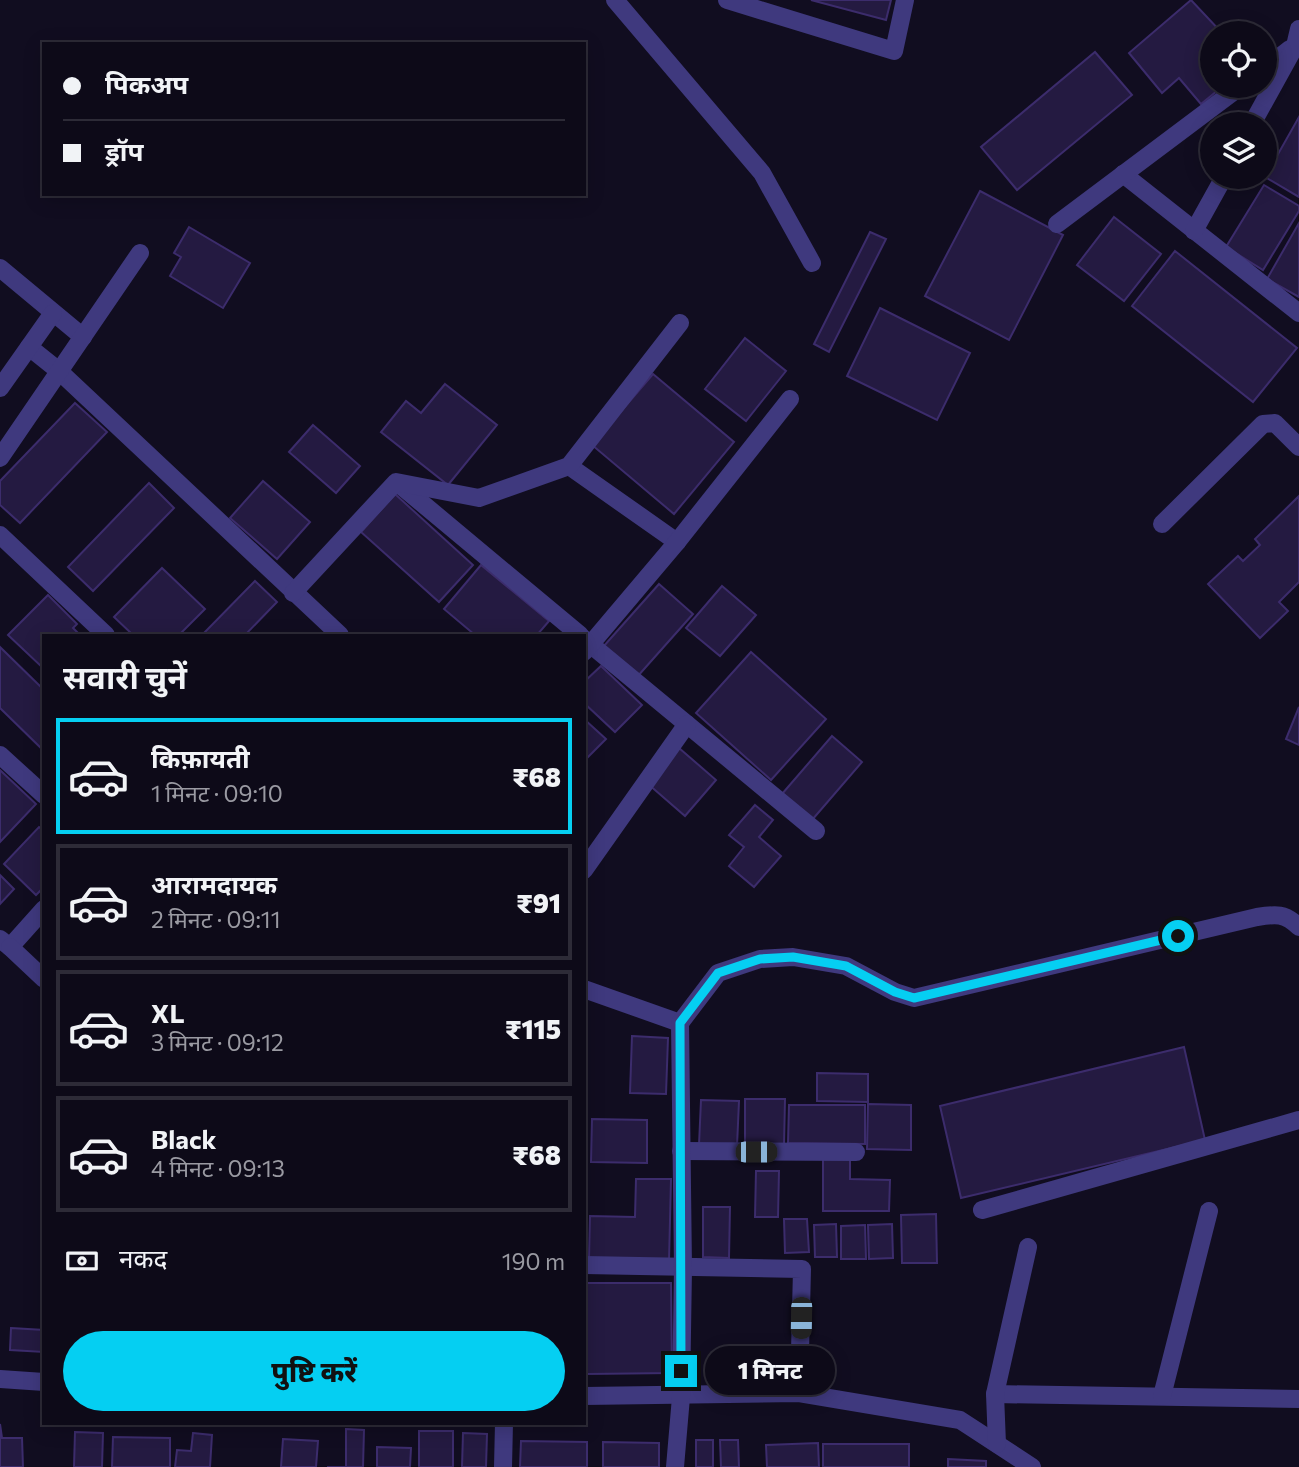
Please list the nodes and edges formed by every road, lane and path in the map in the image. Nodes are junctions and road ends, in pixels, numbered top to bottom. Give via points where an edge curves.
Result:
1 (615, 0) edge
2 (727, 0) edge
3 (905, 0) edge
4 (1297, 37) edge
5 (1277, 56) edge
6 (1225, 98) edge
7 (1258, 112) edge
8 (1123, 174) junction
9 (1217, 189) edge
10 (1057, 224) dead end
11 (1194, 231) junction
12 (140, 253) dead end
13 (812, 263) dead end
14 (0, 268) edge
15 (53, 313) junction
16 (1299, 313) edge
17 (680, 323) dead end
18 (83, 337) junction
19 (29, 347) junction
20 (59, 371) junction
21 (0, 388) edge
22 (790, 399) dead end
23 (1299, 447) edge
24 (0, 457) edge
25 (569, 466) junction
26 (396, 482) junction
27 (1162, 524) dead end
28 (0, 535) edge
29 (677, 542) junction
30 (293, 593) junction
31 (105, 634) edge
32 (339, 634) edge
33 (574, 634) edge
34 (586, 642) edge
35 (586, 644) edge
36 (687, 724) junction
37 (0, 755) edge
38 (42, 793) edge
39 (816, 831) dead end
40 (586, 867) edge
41 (42, 911) edge
42 (1299, 927) edge
43 (5, 943) edge
44 (42, 977) edge
45 (586, 990) edge
46 (680, 1023) junction
47 (1299, 1120) edge
48 (681, 1151) junction
49 (856, 1152) dead end
50 (982, 1210) dead end
51 (1209, 1211) dead end
52 (1028, 1247) dead end
53 (586, 1265) edge
54 (683, 1268) junction
55 (0, 1379) edge
56 (42, 1382) edge
57 (799, 1393) junction
58 (995, 1394) junction
59 (586, 1396) edge
60 (681, 1396) junction
61 (1162, 1396) junction
62 (1299, 1399) edge
63 (505, 1425) edge
64 (997, 1444) junction
65 (503, 1467) edge
66 (675, 1467) edge
67 (1032, 1467) edge

1 - 13 street via 762,173
2 - 3 street via 894,51
4 - 5 street
4 - 7 street
6 - 8 street
8 - 10 street
8 - 11 street
9 - 11 street
11 - 16 street
12 - 18 street
14 - 15 street
15 - 18 street
15 - 19 street
17 - 25 street
18 - 20 street
19 - 20 street
19 - 21 street
20 - 24 street
20 - 30 street
22 - 29 street
23 - 27 street via 1275,423 1263,424
25 - 26 street via 480,498
25 - 29 street
26 - 30 street
26 - 33 street
28 - 31 street
29 - 34 street
30 - 32 street
35 - 36 street
36 - 39 street
36 - 40 street
37 - 38 street
41 - 43 street
42 - 46 street via 1277,914 1257,917 914,998 846,966 793,957 760,959 718,973
43 - 44 street
45 - 46 street
46 - 48 street
47 - 50 street
48 - 49 street
48 - 54 street
51 - 61 street
52 - 58 street
53 - 54 street
54 - 57 street via 802,1269
54 - 60 street
55 - 56 street
57 - 60 street
57 - 64 street via 960,1420
58 - 61 street
58 - 64 street
59 - 60 street
60 - 66 street
61 - 62 street
63 - 65 street
64 - 67 street

